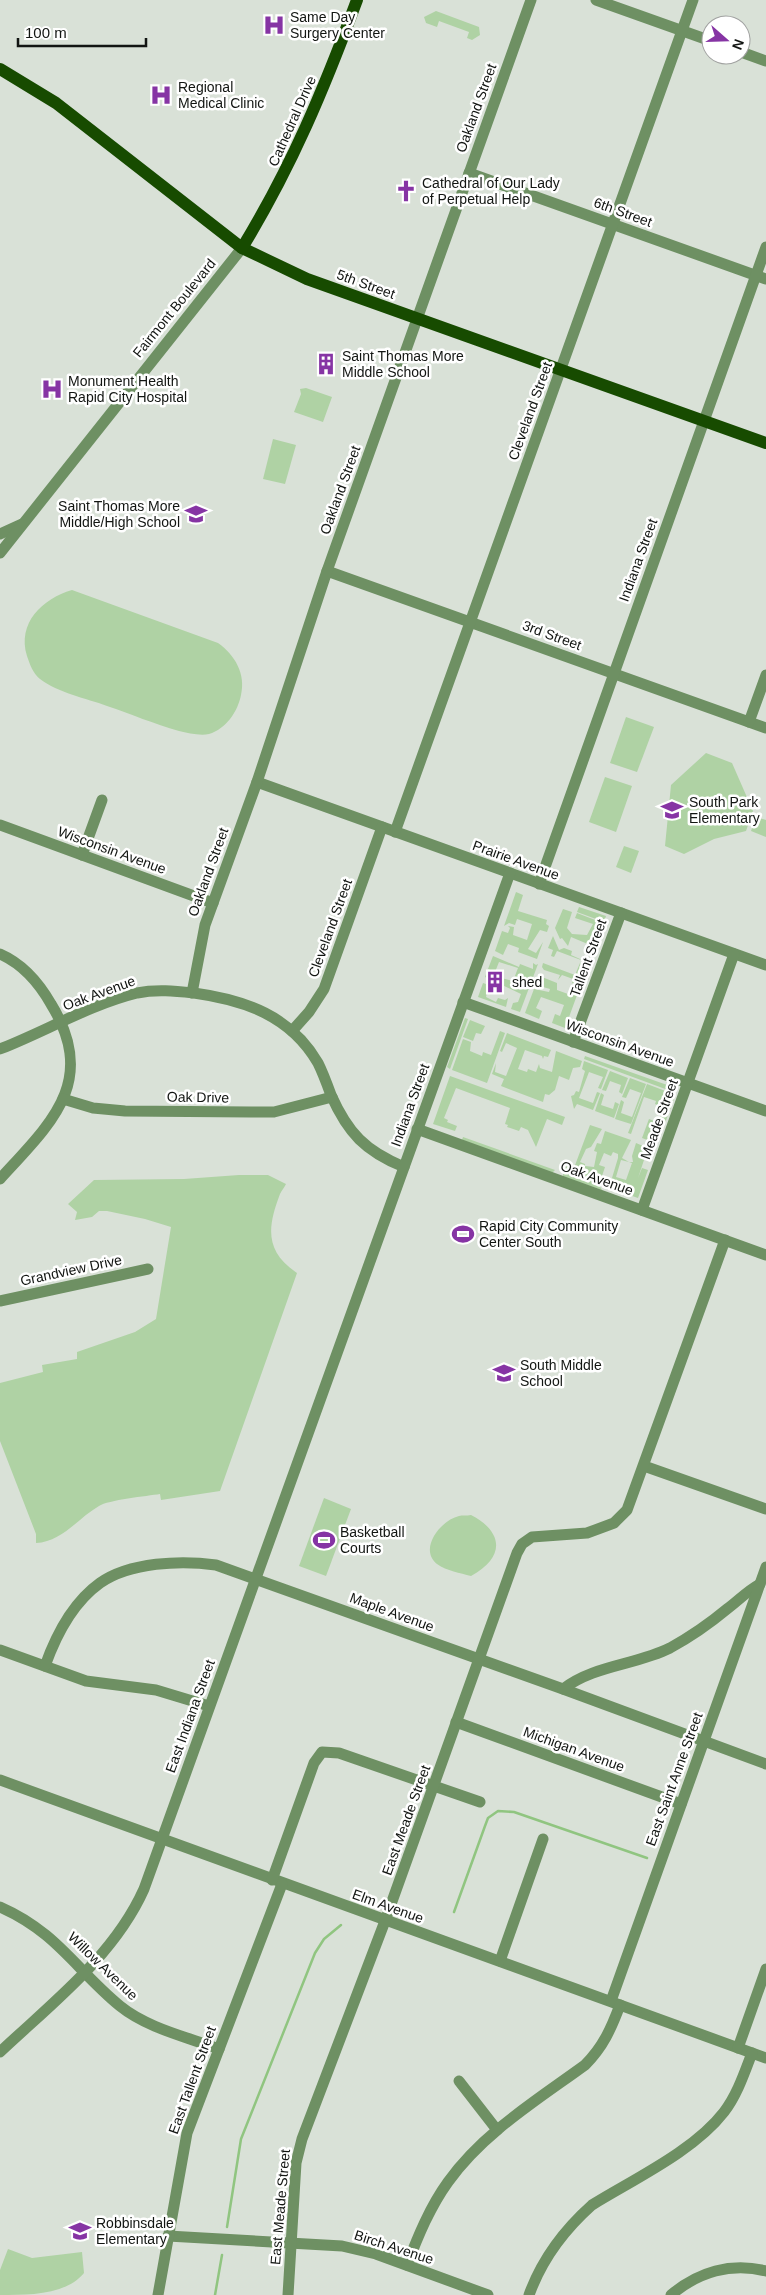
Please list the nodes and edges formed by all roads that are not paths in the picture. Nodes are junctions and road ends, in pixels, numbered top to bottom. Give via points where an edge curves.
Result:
1 (531, 0) edge
2 (596, 0) edge
3 (693, 0) edge
4 (353, 1) edge
5 (682, 31) junction
6 (701, 38) edge
7 (751, 56) edge
8 (766, 61) edge
9 (0, 69) edge
10 (469, 173) junction
11 (613, 225) junction
12 (766, 247) edge
13 (242, 248) junction
14 (761, 278) edge
15 (417, 319) junction
16 (561, 370) junction
17 (704, 420) junction
18 (766, 443) edge
19 (23, 523) junction
20 (0, 534) edge
21 (0, 553) edge
22 (327, 571) junction
23 (471, 621) junction
24 (614, 673) junction
25 (766, 675) edge
26 (749, 722) junction
27 (766, 728) edge
28 (257, 782) junction
29 (102, 800) dead end
30 (0, 825) edge
31 (382, 827) junction
32 (395, 832) junction
33 (82, 855) junction
34 (510, 873) junction
35 (539, 884) junction
36 (213, 903) junction
37 (620, 913) junction
38 (0, 954) edge
39 (734, 954) junction
40 (766, 965) edge
41 (192, 993) junction
42 (463, 1002) junction
43 (62, 1022) junction
44 (292, 1031) junction
45 (573, 1042) junction
46 (0, 1049) edge
47 (687, 1083) junction
48 (332, 1097) junction
49 (63, 1099) junction
50 (766, 1111) edge
51 (417, 1129) junction
52 (404, 1167) junction
53 (0, 1179) edge
54 (642, 1210) junction
55 (726, 1240) junction
56 (766, 1255) edge
57 (148, 1269) dead end
58 (0, 1300) edge
59 (339, 1347) joint
60 (644, 1466) junction
61 (766, 1509) edge
62 (766, 1567) edge
63 (256, 1579) junction
64 (760, 1584) junction
65 (0, 1650) edge
66 (478, 1660) junction
67 (45, 1666) junction
68 (563, 1689) junction
69 (209, 1706) junction
70 (456, 1722) junction
71 (703, 1741) junction
72 (766, 1764) edge
73 (0, 1780) edge
74 (434, 1786) junction
75 (480, 1802) dead end
76 (681, 1804) junction
77 (162, 1839) junction
78 (543, 1839) dead end
79 (277, 1882) junction
80 (0, 1908) edge
81 (385, 1921) junction
82 (500, 1961) junction
83 (766, 1969) edge
84 (85, 1972) junction
85 (616, 2003) junction
86 (738, 2048) junction
87 (218, 2049) junction
88 (1, 2050) edge
89 (752, 2053) junction
90 (766, 2058) edge
91 (459, 2081) dead end
92 (497, 2130) junction
93 (168, 2236) junction
94 (291, 2242) junction
95 (407, 2265) junction
96 (766, 2271) edge
97 (158, 2295) edge
98 (288, 2295) edge
99 (488, 2295) edge
100 (529, 2295) edge
101 (671, 2295) edge

1 - 10 street, Oakland Street
2 - 5 street
3 - 5 street, Cleveland Street
4 - 13 main road, Cathedral Drive via 320,96 293,159
5 - 6 street
5 - 11 street, Cleveland Street
7 - 8 street
9 - 13 main road, 5th Street via 56,103
10 - 11 street, 6th Street
10 - 15 street, Oakland Street
11 - 14 street, 6th Street
11 - 16 street, Cleveland Street
12 - 14 street, Indiana Street
13 - 15 main road, 5th Street via 306,279
13 - 19 street, Fairmont Boulevard
14 - 17 street, Indiana Street
15 - 16 main road, 5th Street
15 - 22 street, Oakland Street
16 - 17 main road, 5th Street
16 - 23 street, Cleveland Street
17 - 18 main road, 5th Street
17 - 24 street, Indiana Street
19 - 20 street
19 - 21 street, Fairmont Boulevard
22 - 23 street, 3rd Street
22 - 28 street, Oakland Street
23 - 24 street, 3rd Street
23 - 32 street, Cleveland Street
24 - 26 street, 3rd Street
24 - 35 street, Indiana Street
25 - 26 street
26 - 27 street, 3rd Street
28 - 31 street, Prairie Avenue
28 - 36 street, Oakland Street
29 - 33 street
30 - 33 street, Wisconsin Avenue
31 - 32 street, Prairie Avenue
31 - 44 street, Cleveland Street via 324,989
32 - 34 street, Prairie Avenue
33 - 36 street, Wisconsin Avenue
34 - 35 street, Prairie Avenue
34 - 42 street, Indiana Street
35 - 37 street, Prairie Avenue
36 - 41 street, Oakland Street via 199,949
37 - 39 street, Prairie Avenue
37 - 45 street, Tallent Street
38 - 43 street via 28,972
39 - 40 street, Prairie Avenue
39 - 47 street, Meade Street
41 - 43 street, Oak Avenue via 138,993
41 - 44 street, Oak Avenue via 242,1002
42 - 45 street, Wisconsin Avenue
42 - 51 street, Indiana Street
43 - 46 street, Oak Avenue
43 - 49 street via 70,1057
44 - 48 street, Oak Avenue via 319,1065
45 - 47 street, Wisconsin Avenue
47 - 50 street, Wisconsin Avenue
47 - 54 street, Meade Street
48 - 49 street, Oak Drive via 274,1112 125,1111 93,1108
48 - 52 street, Oak Avenue via 344,1122 367,1148
49 - 53 street via 48,1127
51 - 52 street, Indiana Street
51 - 54 street, Oak Avenue
52 - 59 street, Indiana Street
54 - 55 street, Oak Avenue
55 - 56 street, Oak Avenue
55 - 60 street
57 - 58 street, Grandview Drive
59 - 63 street, East Indiana Street
60 - 61 street
60 - 66 street, East Meade Street via 627,1510 614,1523 575,1535 537,1535 526,1539
62 - 64 street, East Saint Anne Street
63 - 66 street, Maple Avenue
63 - 67 street, Maple Avenue via 216,1565 192,1562 157,1564 128,1571 100,1583 79,1604 61,1628
63 - 69 street, East Indiana Street
64 - 68 street via 695,1633 669,1648 582,1676
64 - 71 street, East Saint Anne Street
65 - 67 street
66 - 68 street, Maple Avenue
66 - 70 street, East Meade Street
67 - 69 street via 86,1681 156,1690
68 - 71 street, Maple Avenue
69 - 77 street, East Indiana Street
70 - 74 street, East Meade Street
70 - 76 street, Michigan Avenue
71 - 72 street, Maple Avenue
71 - 76 street, East Saint Anne Street
73 - 77 street, Elm Avenue
74 - 75 street
74 - 79 street, East Tallent Street via 338,1753 322,1752 314,1763
74 - 81 street, East Meade Street
76 - 85 street, East Saint Anne Street
77 - 79 street, Elm Avenue
77 - 84 street, East Indiana Street via 134,1910 106,1950
78 - 82 street
79 - 81 street, Elm Avenue
79 - 87 street, East Tallent Street
80 - 84 street, Willow Avenue via 35,1926
81 - 82 street, Elm Avenue
81 - 94 street, East Meade Street via 300,2145
82 - 85 street, Elm Avenue
83 - 86 street
84 - 87 street, Willow Avenue via 134,2015
84 - 88 street, East Indiana Street
85 - 86 street, Elm Avenue
85 - 92 street, East Saint Anne Street via 605,2042 597,2053
86 - 89 street, Elm Avenue
87 - 93 street, East Tallent Street via 188,2132
89 - 90 street, Elm Avenue
89 - 100 street via 735,2096 715,2123 691,2144 581,2215 550,2251
91 - 92 street
92 - 95 street, East Saint Anne Street via 467,2158 447,2183 420,2231
93 - 94 street, Birch Avenue
93 - 97 street, East Tallent Street
94 - 95 street, Birch Avenue via 356,2249
94 - 98 street, East Meade Street
95 - 99 street, Birch Avenue
96 - 101 street via 752,2267 712,2271 696,2277

